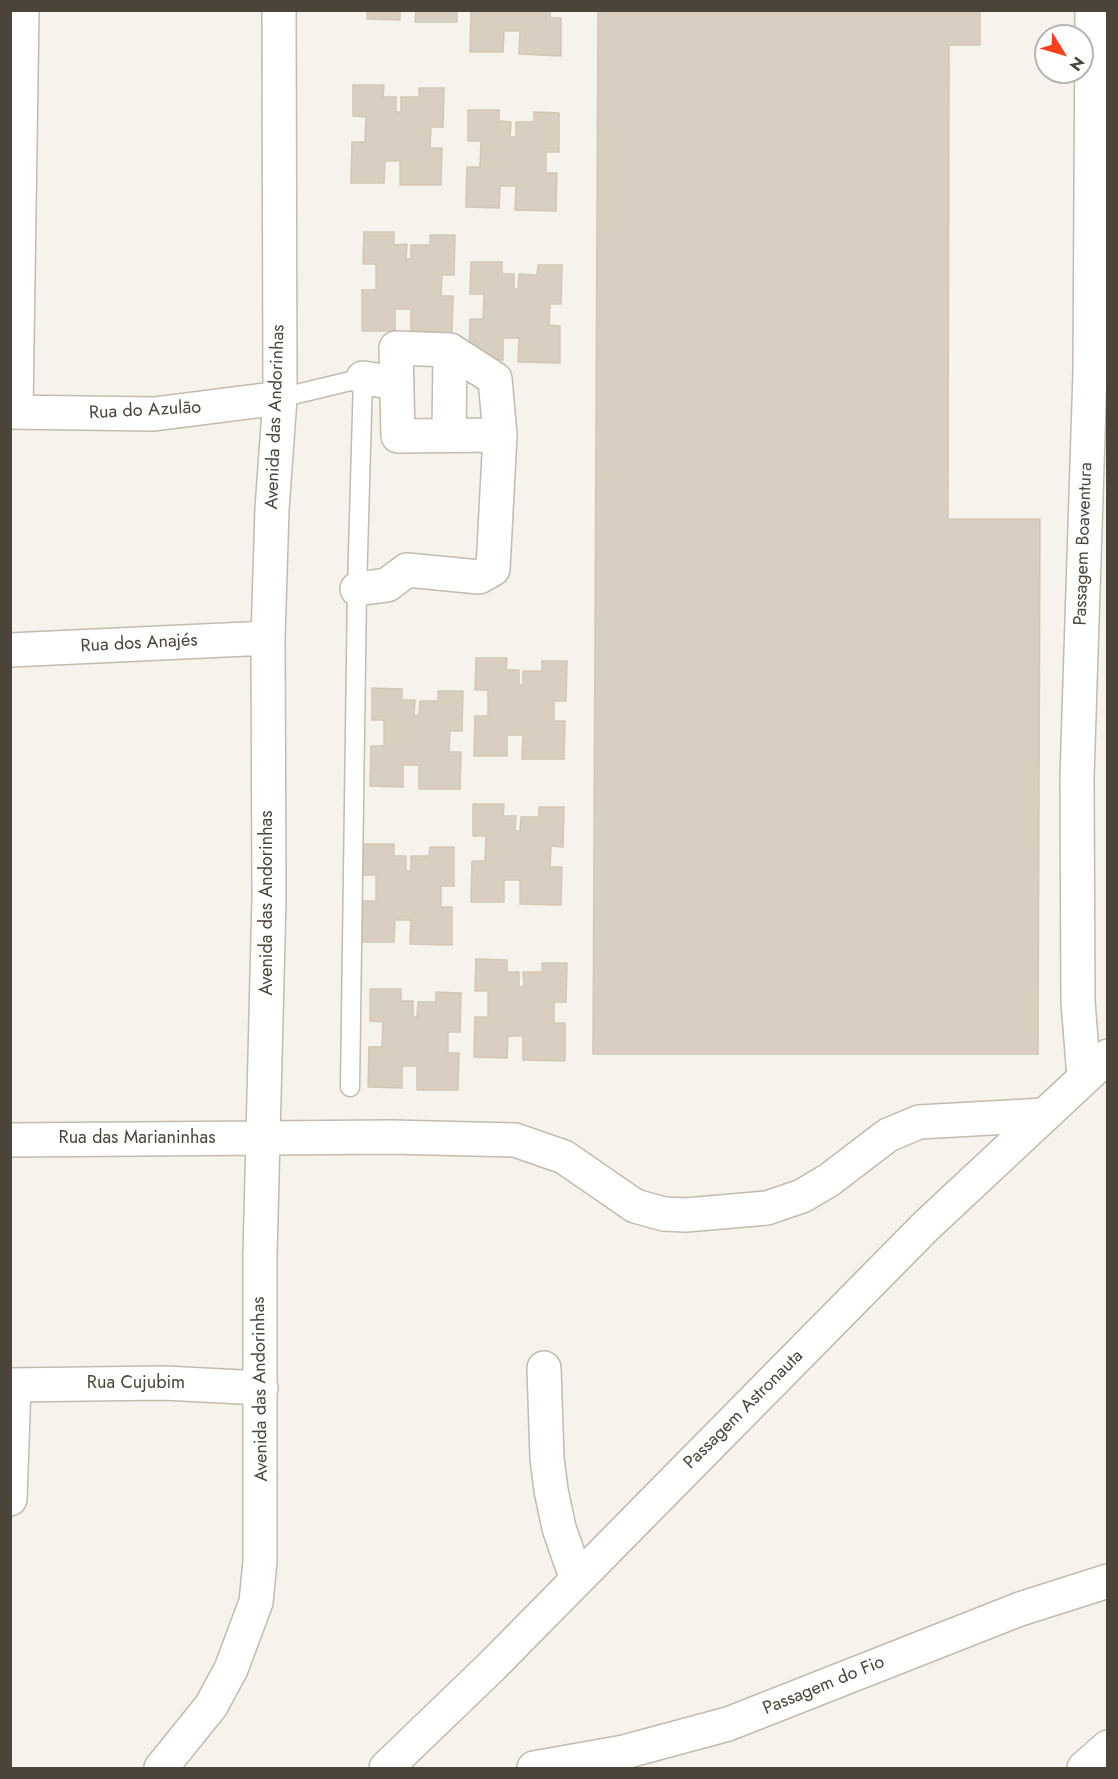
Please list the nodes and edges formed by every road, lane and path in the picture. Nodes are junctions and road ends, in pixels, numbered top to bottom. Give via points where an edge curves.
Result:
1 (22, 10) edge
2 (279, 10) edge
3 (1092, 10) edge
4 (450, 350) junction
5 (363, 378) junction
6 (397, 383) junction
7 (280, 398) junction
8 (13, 411) edge
9 (449, 435) junction
10 (500, 435) junction
11 (357, 589) junction
12 (268, 638) junction
13 (10, 650) edge
14 (1096, 1067) edge
15 (350, 1087) dead end
16 (1045, 1115) junction
17 (264, 1139) junction
18 (10, 1140) edge
19 (544, 1368) dead end
20 (12, 1385) edge
21 (261, 1388) junction
22 (10, 1499) edge
23 (577, 1580) junction
24 (1107, 1581) edge
25 (1107, 1747) edge
26 (161, 1768) edge
27 (386, 1768) edge
28 (534, 1768) edge
29 (1084, 1768) edge

1 - 8 street
2 - 7 street, Avenida das Andorinhas
3 - 14 street, Passagem Boaventura via 1090,372 1077,777 1078,1002
4 - 6 street via 396,348
4 - 9 street
4 - 10 street via 495,379
5 - 6 street
5 - 7 lane
5 - 11 lane
6 - 9 street via 398,436
7 - 8 street, Rua do Azulão via 154,414
7 - 12 street, Avenida das Andorinhas
9 - 10 street
10 - 11 street via 493,569 479,577 407,570 387,585
11 - 15 lane
12 - 13 street, Rua dos Anajés
12 - 17 street, Avenida das Andorinhas via 271,744
14 - 16 street, Passagem Astronauta
16 - 17 street, Rua das Marianinhas via 919,1122 888,1135 802,1196 767,1208 686,1215 635,1206 564,1157 515,1140
16 - 23 street, Passagem Astronauta via 925,1227
17 - 18 street, Rua das Marianinhas
17 - 21 street, Avenida das Andorinhas
19 - 23 street via 551,1490
20 - 21 street, Rua Cujubim via 164,1383
20 - 22 street
21 - 26 street, Avenida das Andorinhas via 262,1506 256,1602 245,1638 211,1706
23 - 27 street, Passagem Astronauta
24 - 28 street, Passagem do Fio via 1020,1609 728,1724 624,1752
25 - 29 street

